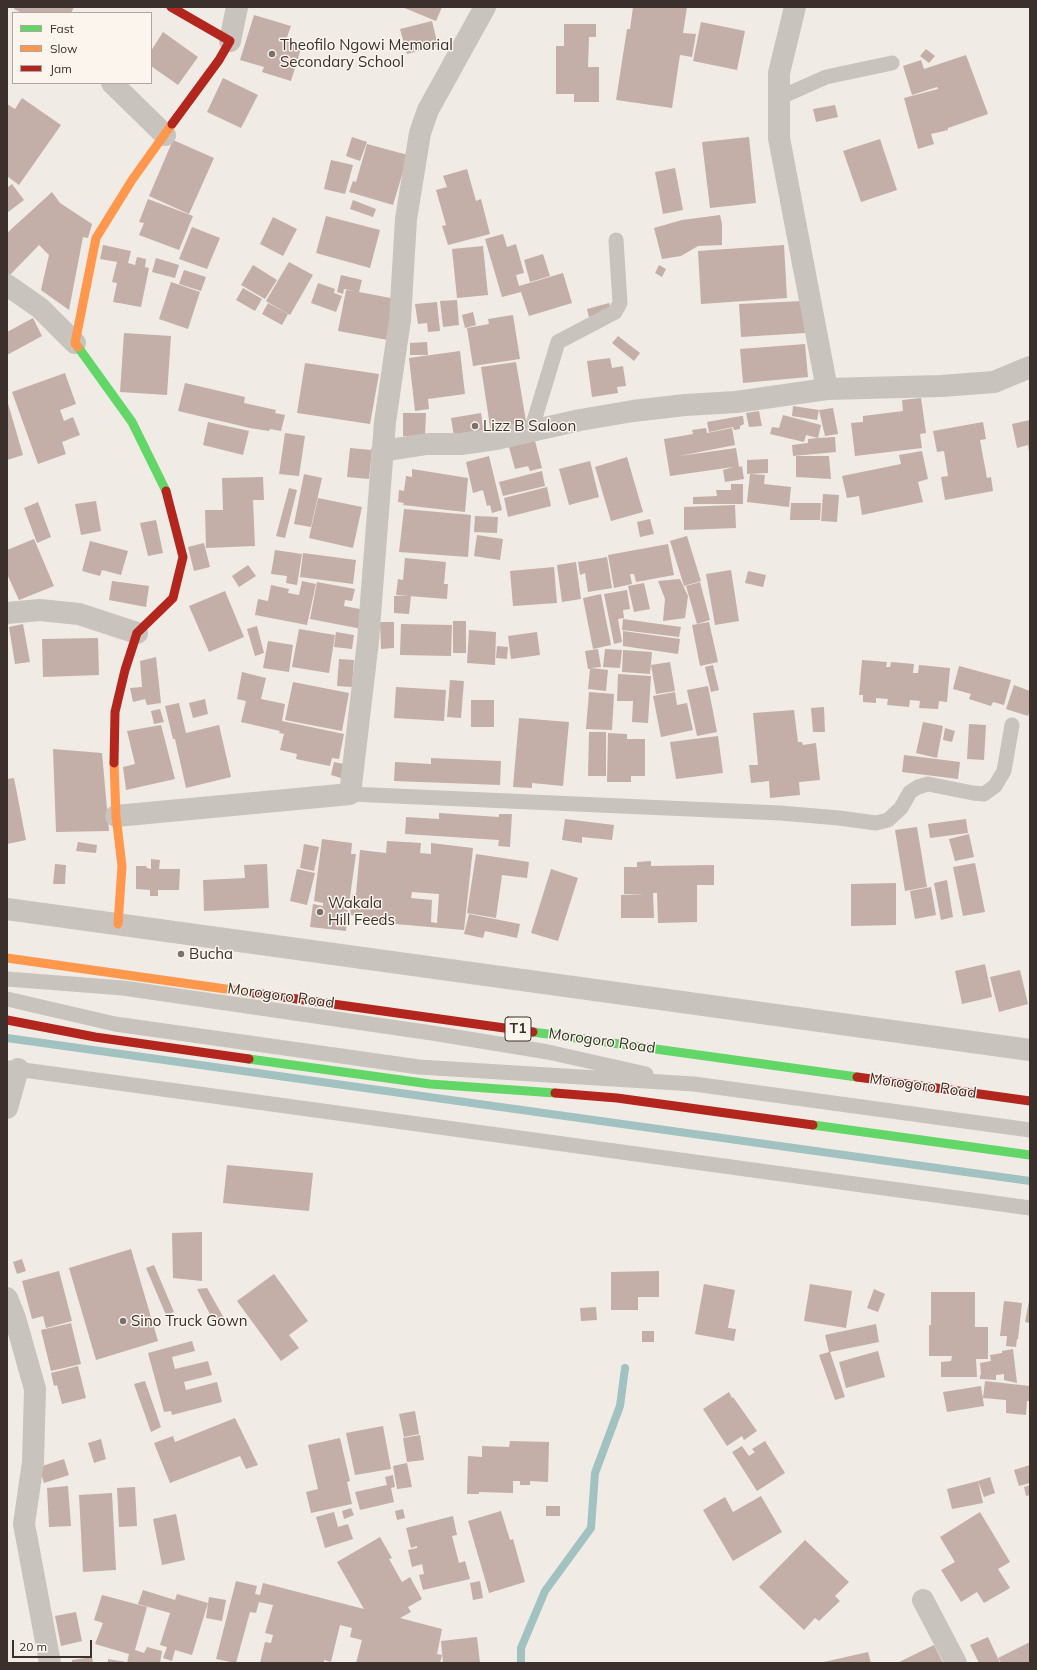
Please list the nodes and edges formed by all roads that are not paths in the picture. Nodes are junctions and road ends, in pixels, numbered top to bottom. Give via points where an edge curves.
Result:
1 (171, 7) edge
2 (237, 7) edge
3 (485, 7) edge
4 (795, 7) edge
5 (230, 42) junction
6 (892, 63) dead end
7 (113, 84) edge
8 (779, 98) junction
9 (165, 135) junction
10 (616, 240) dead end
11 (7, 284) edge
12 (75, 343) junction
13 (1030, 367) edge
14 (827, 389) junction
15 (531, 431) junction
16 (382, 451) junction
17 (7, 613) edge
18 (137, 633) junction
19 (1012, 724) dead end
20 (350, 794) junction
21 (116, 816) junction
22 (7, 909) edge
23 (118, 924) junction
24 (7, 958) edge
25 (7, 979) edge
26 (7, 999) edge
27 (7, 1020) edge
28 (1030, 1050) edge
29 (12, 1068) edge
30 (694, 1084) junction
31 (1030, 1101) edge
32 (7, 1108) edge
33 (1030, 1130) edge
34 (1030, 1155) edge
35 (1030, 1208) edge
36 (7, 1298) edge
37 (923, 1600) dead end
38 (50, 1663) edge
39 (956, 1663) edge

1 - 5 main road
2 - 5 street
3 - 16 street via 428,110 420,133 406,219 400,320
4 - 8 street via 779,73
5 - 9 main road
6 - 8 lane via 826,77
7 - 9 street
8 - 14 street via 779,138
9 - 12 main road via 132,180 96,238
10 - 15 lane via 620,303 615,312 558,342
11 - 12 street via 40,308
12 - 18 main road via 132,422 167,494 183,557 173,598
13 - 14 street via 994,382
14 - 15 street via 736,402 633,411
15 - 16 street via 461,444 427,444
16 - 20 street via 368,641
17 - 18 street via 40,610 79,614
18 - 21 main road via 115,712
19 - 20 lane via 1004,771 995,786 984,794 928,784 918,787 910,792 901,808 888,820 876,823 780,813
20 - 21 street
21 - 23 main road via 122,866
22 - 23 street
23 - 28 street
24 - 31 main road, Morogoro Road / T1
25 - 30 lane, Morogoro Road via 122,988 432,1033 548,1052
26 - 30 lane, Morogoro Road via 115,1024 419,1067
27 - 34 main road via 95,1037 430,1084 616,1098
29 - 32 street
29 - 35 lane
30 - 33 lane, Morogoro Road
36 - 38 street via 35,1389 33,1462 24,1524
37 - 39 street

